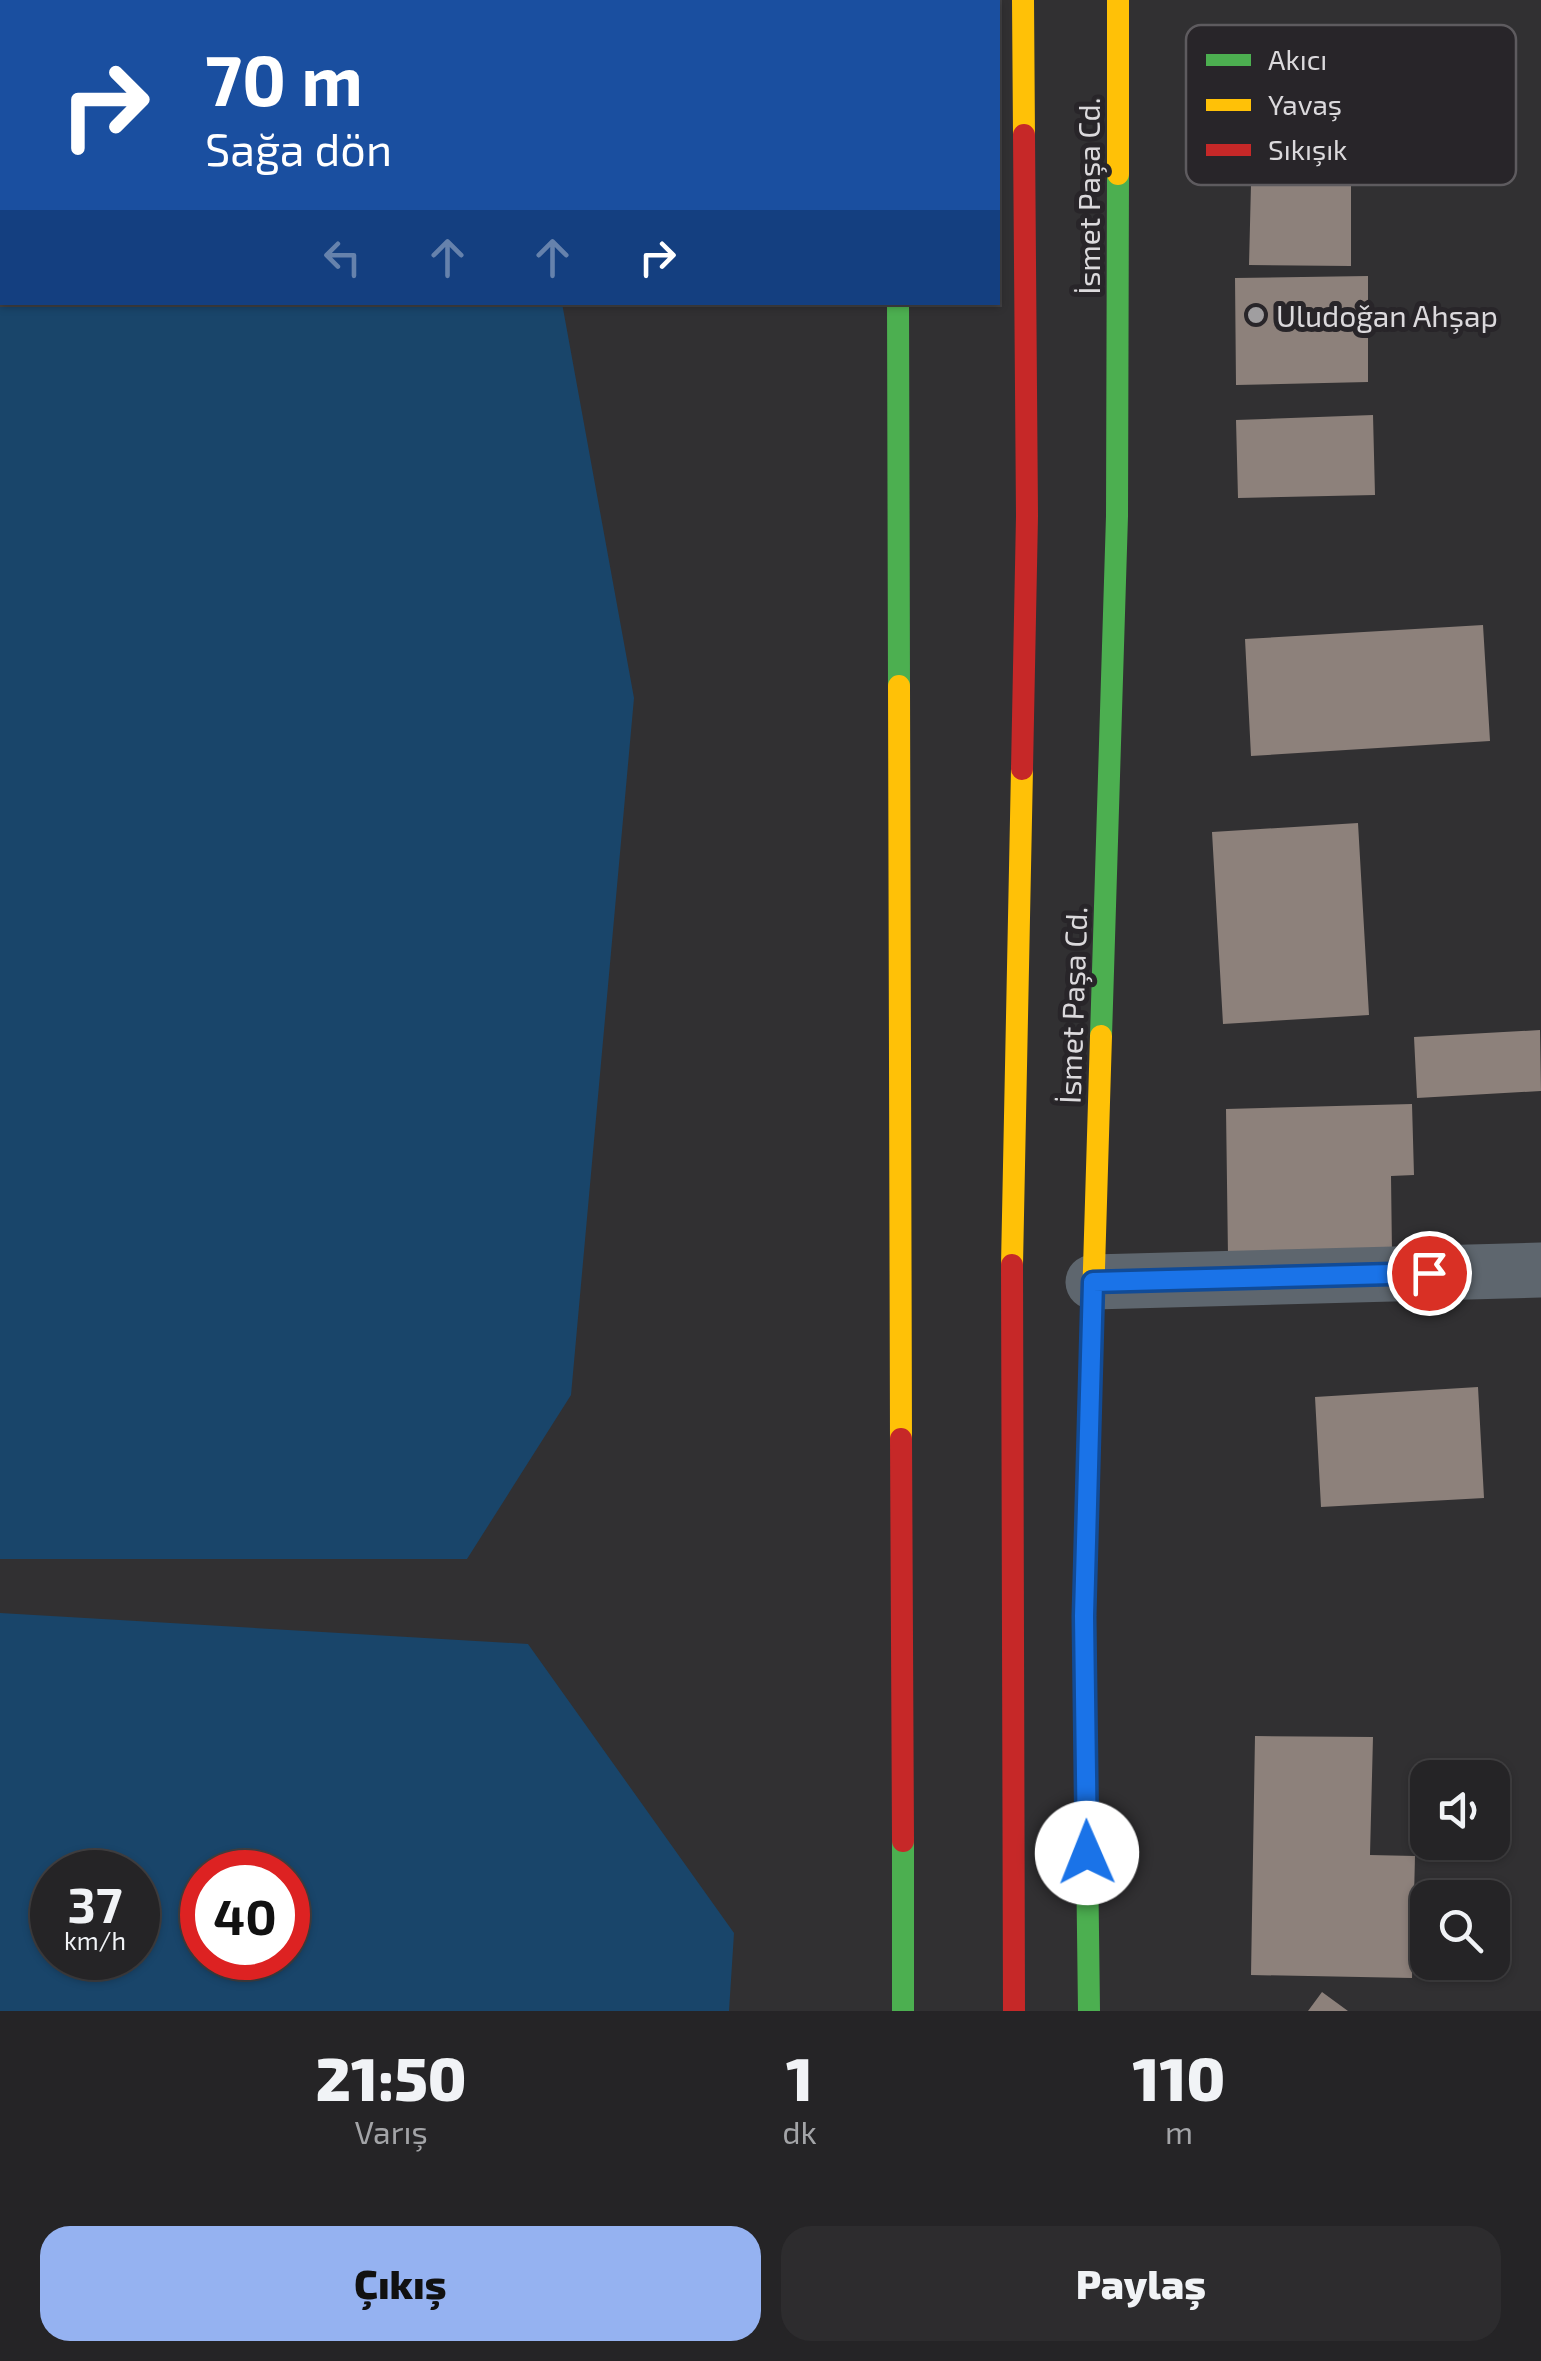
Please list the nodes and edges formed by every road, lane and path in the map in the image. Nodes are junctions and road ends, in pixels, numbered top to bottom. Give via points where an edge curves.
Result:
1 (1023, 0) edge
2 (1118, 0) edge
3 (898, 305) edge
4 (1541, 1270) edge
5 (1093, 1282) junction
6 (902, 2011) edge
7 (1014, 2011) edge
8 (1089, 2011) edge

1 - 7 main road via 1027,516 1010,1360
2 - 5 main road, İsmet Paşa Cd. via 1117,516
3 - 6 main road
4 - 5 street
5 - 8 main road, İsmet Paşa Cd. via 1084,1616

